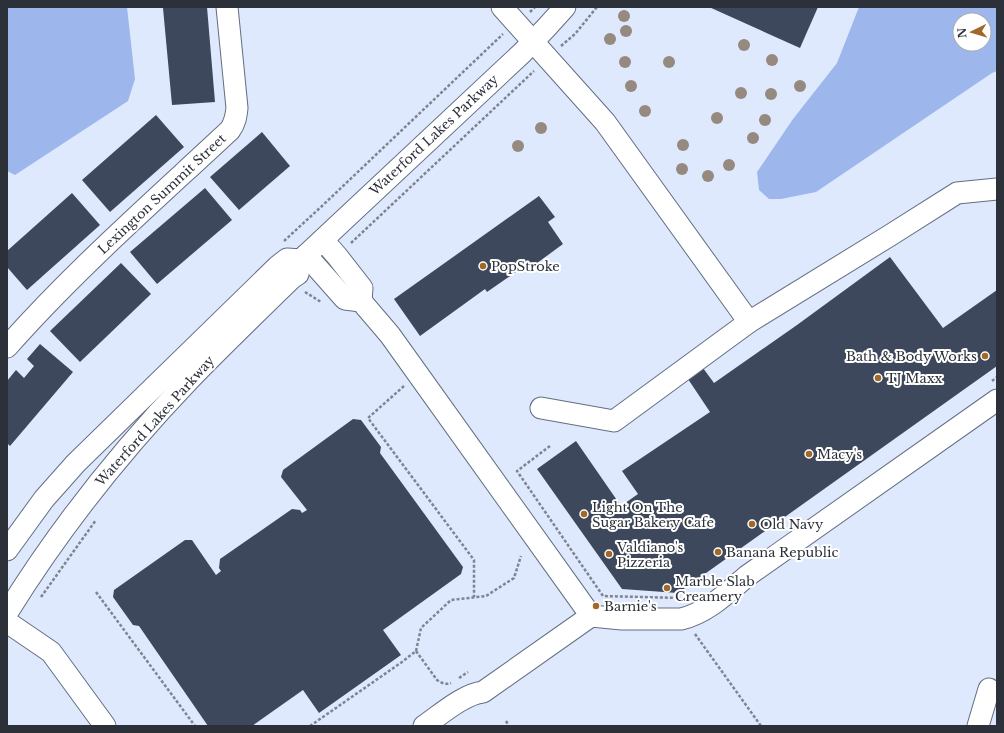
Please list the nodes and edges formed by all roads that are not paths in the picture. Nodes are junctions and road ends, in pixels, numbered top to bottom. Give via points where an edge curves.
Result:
1 (227, 7) edge
2 (502, 7) edge
3 (566, 7) edge
4 (533, 41) junction
5 (997, 189) edge
6 (323, 240) junction
7 (304, 258) junction
8 (361, 300) junction
9 (749, 322) junction
10 (7, 347) edge
11 (994, 391) edge
12 (540, 408) dead end
13 (7, 550) edge
14 (7, 613) edge
15 (591, 616) junction
16 (7, 622) edge
17 (989, 689) dead end
18 (88, 703) junction
19 (89, 726) edge
20 (105, 726) edge
21 (424, 726) edge
22 (978, 726) edge

1 - 10 street, Lexington Summit Street via 237,108 234,124 71,279
2 - 4 street
3 - 4 street, Waterford Lakes Parkway
4 - 6 street, Waterford Lakes Parkway
4 - 9 street via 606,122
5 - 9 street via 957,193
6 - 7 street, Waterford Lakes Parkway
6 - 8 street via 362,288
7 - 8 street via 345,299
7 - 13 street, Waterford Lakes Parkway via 287,259 278,266 76,463 44,499
7 - 14 street, Waterford Lakes Parkway via 298,274 189,380 112,467 61,533
8 - 15 street via 394,341
9 - 12 street via 614,421
11 - 15 street via 710,606 681,619
15 - 21 street via 483,692 464,698
16 - 18 street via 51,652
17 - 22 street
18 - 19 street
18 - 20 street

